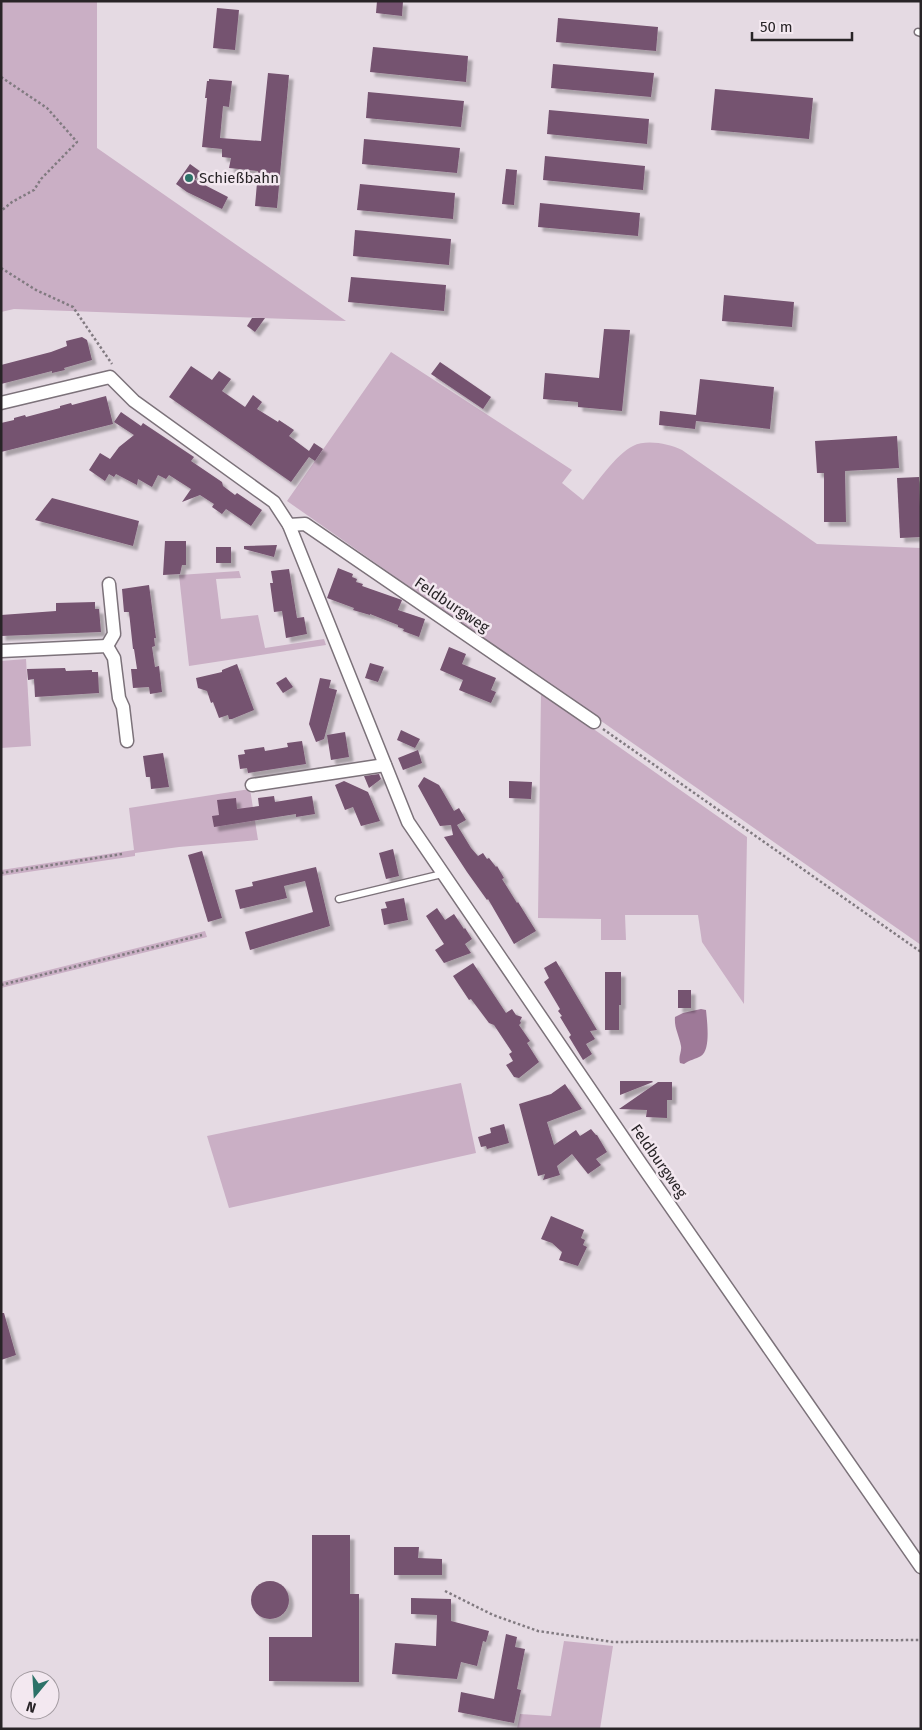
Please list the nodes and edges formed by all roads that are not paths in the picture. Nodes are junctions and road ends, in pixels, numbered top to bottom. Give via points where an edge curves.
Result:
1 (1, 403) edge
2 (289, 525) junction
3 (109, 584) dead end
4 (108, 646) junction
5 (1, 651) edge
6 (594, 722) road end
7 (127, 741) dead end
8 (385, 765) junction
9 (252, 785) dead end
10 (442, 874) junction
11 (339, 900) dead end
12 (921, 1567) edge

1 - 2 street, Feldburgweg via 110,378 134,401 274,502
2 - 6 street, Feldburgweg via 305,524
2 - 8 street, Feldburgweg
3 - 4 street via 114,634
4 - 5 street
4 - 7 street via 114,658
8 - 9 street
8 - 10 street, Feldburgweg via 408,822
10 - 11 lane
10 - 12 street, Feldburgweg

